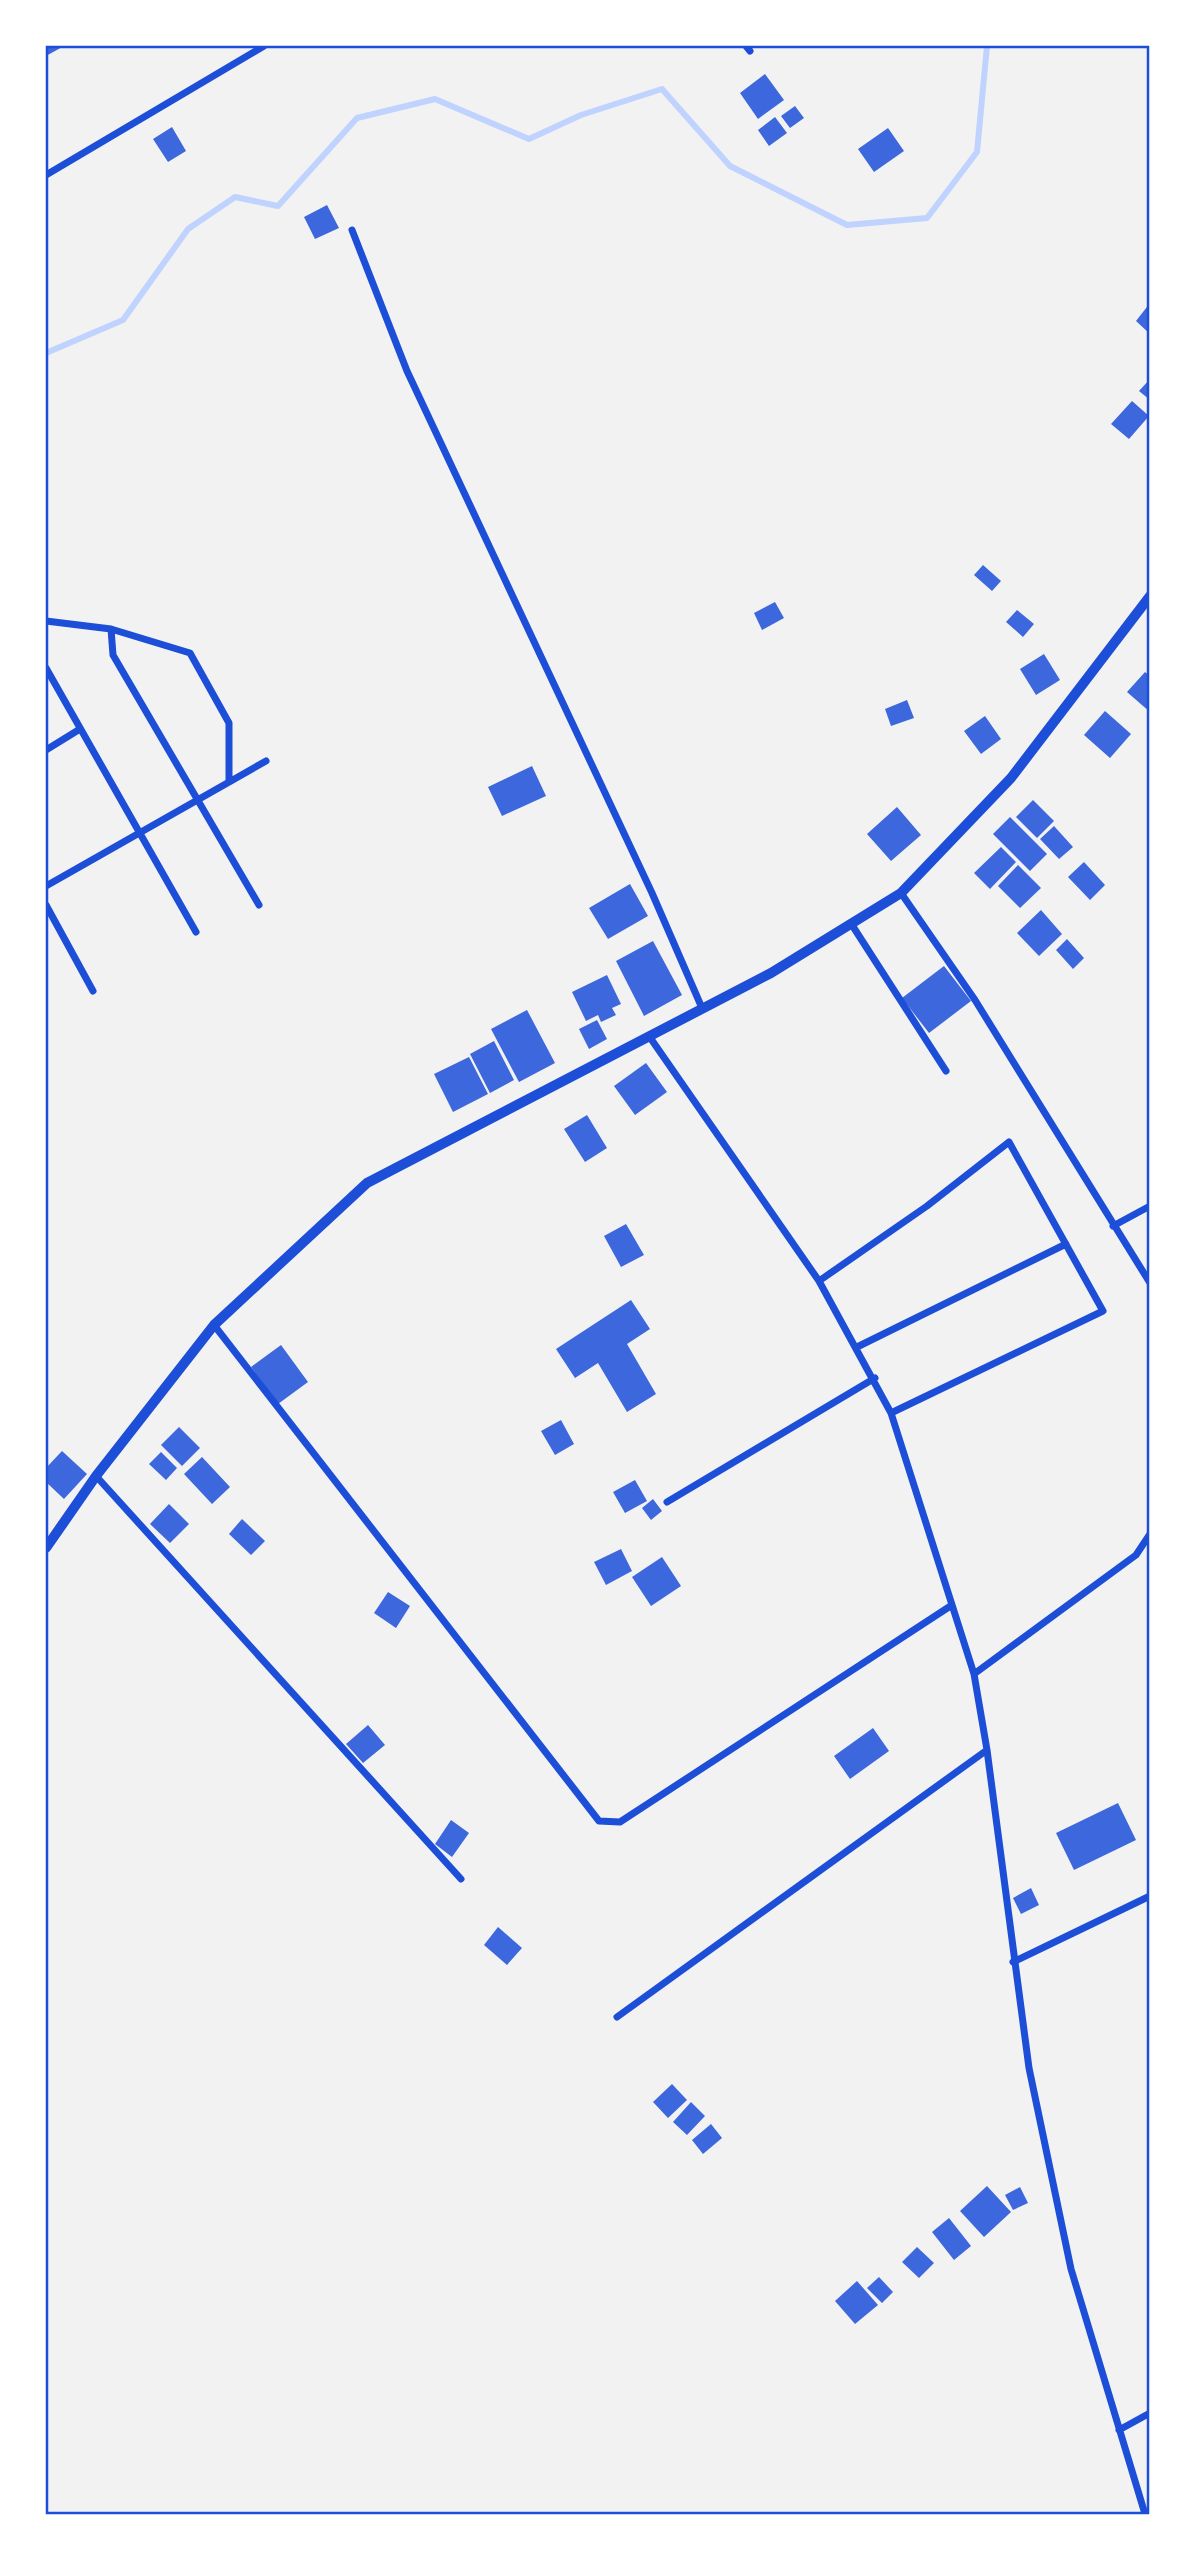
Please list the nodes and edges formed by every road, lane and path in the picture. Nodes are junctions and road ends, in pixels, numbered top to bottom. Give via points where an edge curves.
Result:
1 (264, 46) edge
2 (46, 175) edge
3 (352, 230) dead end
4 (1150, 596) edge
5 (46, 621) edge
6 (111, 629) junction
7 (46, 668) edge
8 (80, 729) junction
9 (46, 750) edge
10 (266, 761) dead end
11 (229, 782) junction
12 (197, 800) junction
13 (139, 832) junction
14 (46, 886) edge
15 (901, 893) junction
16 (46, 905) edge
17 (259, 905) dead end
18 (852, 925) junction
19 (196, 932) dead end
20 (93, 990) dead end
21 (702, 1008) junction
22 (649, 1036) junction
23 (946, 1071) dead end
24 (1150, 1206) edge
25 (1113, 1226) junction
26 (1066, 1244) junction
27 (819, 1281) junction
28 (1150, 1283) edge
29 (214, 1325) junction
30 (857, 1347) junction
31 (875, 1378) junction
32 (891, 1413) junction
33 (96, 1476) junction
34 (667, 1502) dead end
35 (1150, 1534) edge
36 (46, 1548) edge
37 (952, 1605) junction
38 (974, 1674) junction
39 (987, 1750) junction
40 (461, 1879) dead end
41 (1150, 1896) edge
42 (1013, 1962) junction
43 (617, 2017) dead end
44 (1150, 2413) edge
45 (1119, 2430) junction
46 (1145, 2515) edge

1 - 2 street
3 - 21 street via 407,371
4 - 15 street via 1011,778
5 - 6 street
6 - 11 street via 190,653 229,723
6 - 12 street via 113,655
7 - 8 street
8 - 9 street
8 - 13 street
10 - 11 street
11 - 12 street
12 - 13 street
12 - 17 street
13 - 14 street
13 - 19 street
15 - 18 street
15 - 25 street via 975,1000
16 - 20 street
18 - 21 street
18 - 23 street
21 - 22 street
22 - 27 street
22 - 29 street via 367,1183
24 - 25 street
25 - 28 street
26 - 27 street via 1009,1142
26 - 30 street
26 - 32 street via 1103,1311
27 - 30 street
29 - 33 street
29 - 37 street via 599,1821 620,1822
30 - 31 street
31 - 32 street
31 - 34 street
32 - 37 street
33 - 36 street
33 - 40 street
35 - 38 street via 1136,1555
37 - 38 street
38 - 39 street
39 - 42 street
39 - 43 street
41 - 42 street
42 - 45 street via 1029,2068 1071,2269
44 - 45 street
45 - 46 street

